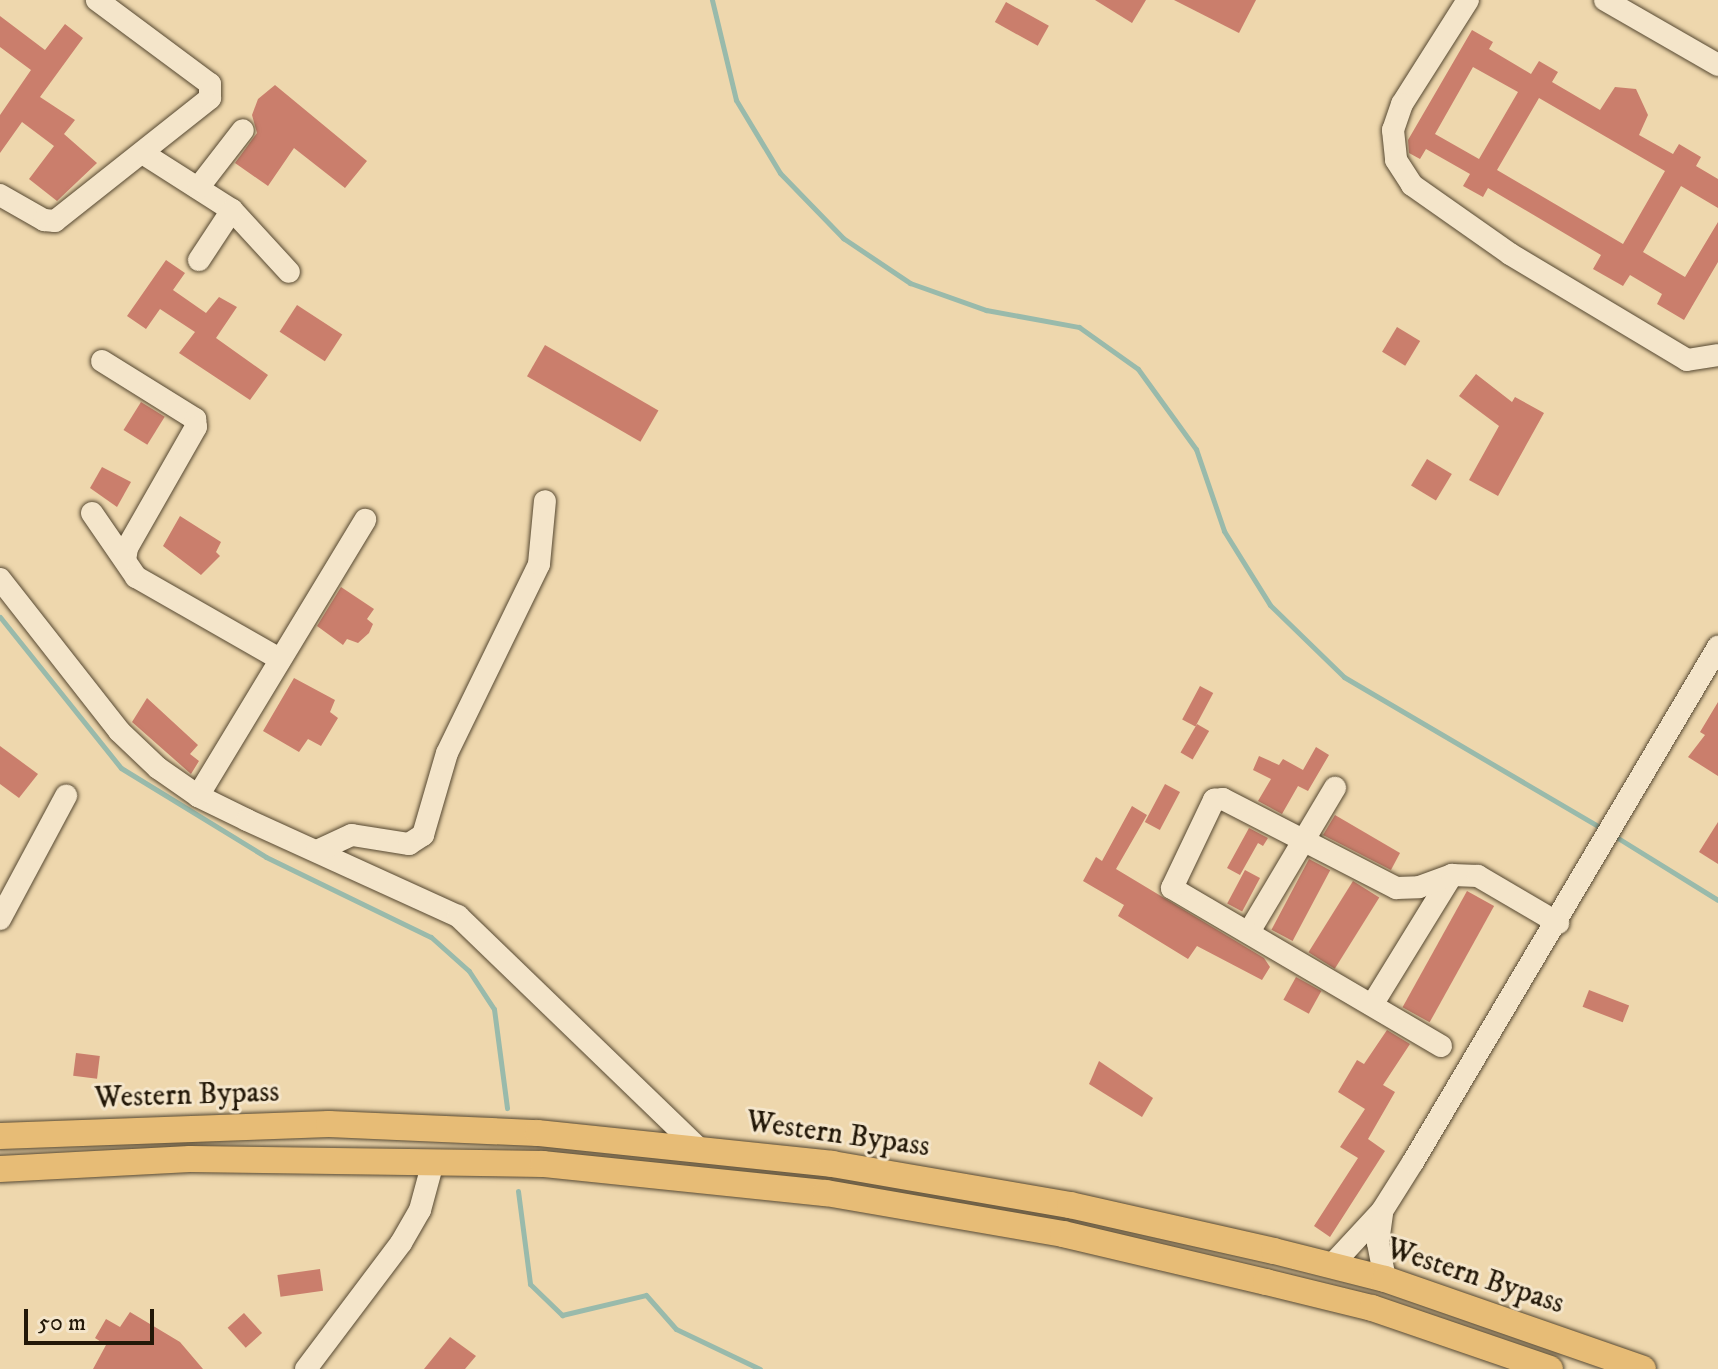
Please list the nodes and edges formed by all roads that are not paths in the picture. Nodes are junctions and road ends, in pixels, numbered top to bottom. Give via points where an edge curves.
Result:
1 (97, 0) edge
2 (1468, 0) edge
3 (1605, 0) edge
4 (1718, 65) edge
5 (243, 130) dead end
6 (144, 154) junction
7 (198, 188) junction
8 (0, 195) edge
9 (232, 210) junction
10 (199, 260) dead end
11 (289, 272) dead end
12 (1718, 355) edge
13 (102, 361) dead end
14 (545, 501) dead end
15 (92, 513) dead end
16 (365, 520) dead end
17 (125, 560) junction
18 (0, 579) edge
19 (1715, 658) edge
20 (280, 659) junction
21 (1335, 788) dead end
22 (66, 796) dead end
23 (198, 796) junction
24 (1304, 843) junction
25 (317, 851) junction
26 (1452, 875) junction
27 (0, 919) edge
28 (1558, 923) junction
29 (1249, 932) junction
30 (1372, 1005) junction
31 (1441, 1046) dead end
32 (0, 1136) edge
33 (698, 1148) junction
34 (433, 1162) junction
35 (0, 1169) edge
36 (1382, 1211) junction
37 (1331, 1266) junction
38 (1385, 1279) junction
39 (306, 1369) edge
40 (1550, 1369) edge
41 (1643, 1369) edge

1 - 6 street via 210,84 206,106
2 - 12 street via 1402,104 1393,130 1396,160 1412,185 1510,254 1687,360
3 - 4 street
5 - 7 street
6 - 7 street
6 - 8 street via 55,221
7 - 9 street
9 - 10 street
9 - 11 street
13 - 17 street via 195,419 196,427
14 - 25 street via 539,564 447,753 423,835 409,844 352,835
15 - 17 street
16 - 20 street
17 - 20 street via 136,577
18 - 23 street via 119,731
19 - 28 street
20 - 23 street
21 - 24 street
22 - 27 street
23 - 25 street
24 - 26 street via 1406,890
24 - 29 street
24 - 29 street via 1223,799 1210,805 1172,888
25 - 33 street via 458,916
26 - 28 street via 1478,876
26 - 30 street
28 - 36 street
29 - 30 street
30 - 31 street
32 - 33 main road, Western Bypass via 329,1124 538,1133
33 - 37 main road, Western Bypass via 832,1164 1070,1205
34 - 35 main road, Western Bypass via 190,1159
34 - 39 street via 420,1210 401,1243
34 - 40 main road, Western Bypass via 543,1164 812,1192 1063,1234 1356,1304
36 - 37 street
36 - 38 street via 1378,1243
37 - 38 main road, Western Bypass
38 - 41 main road, Western Bypass

